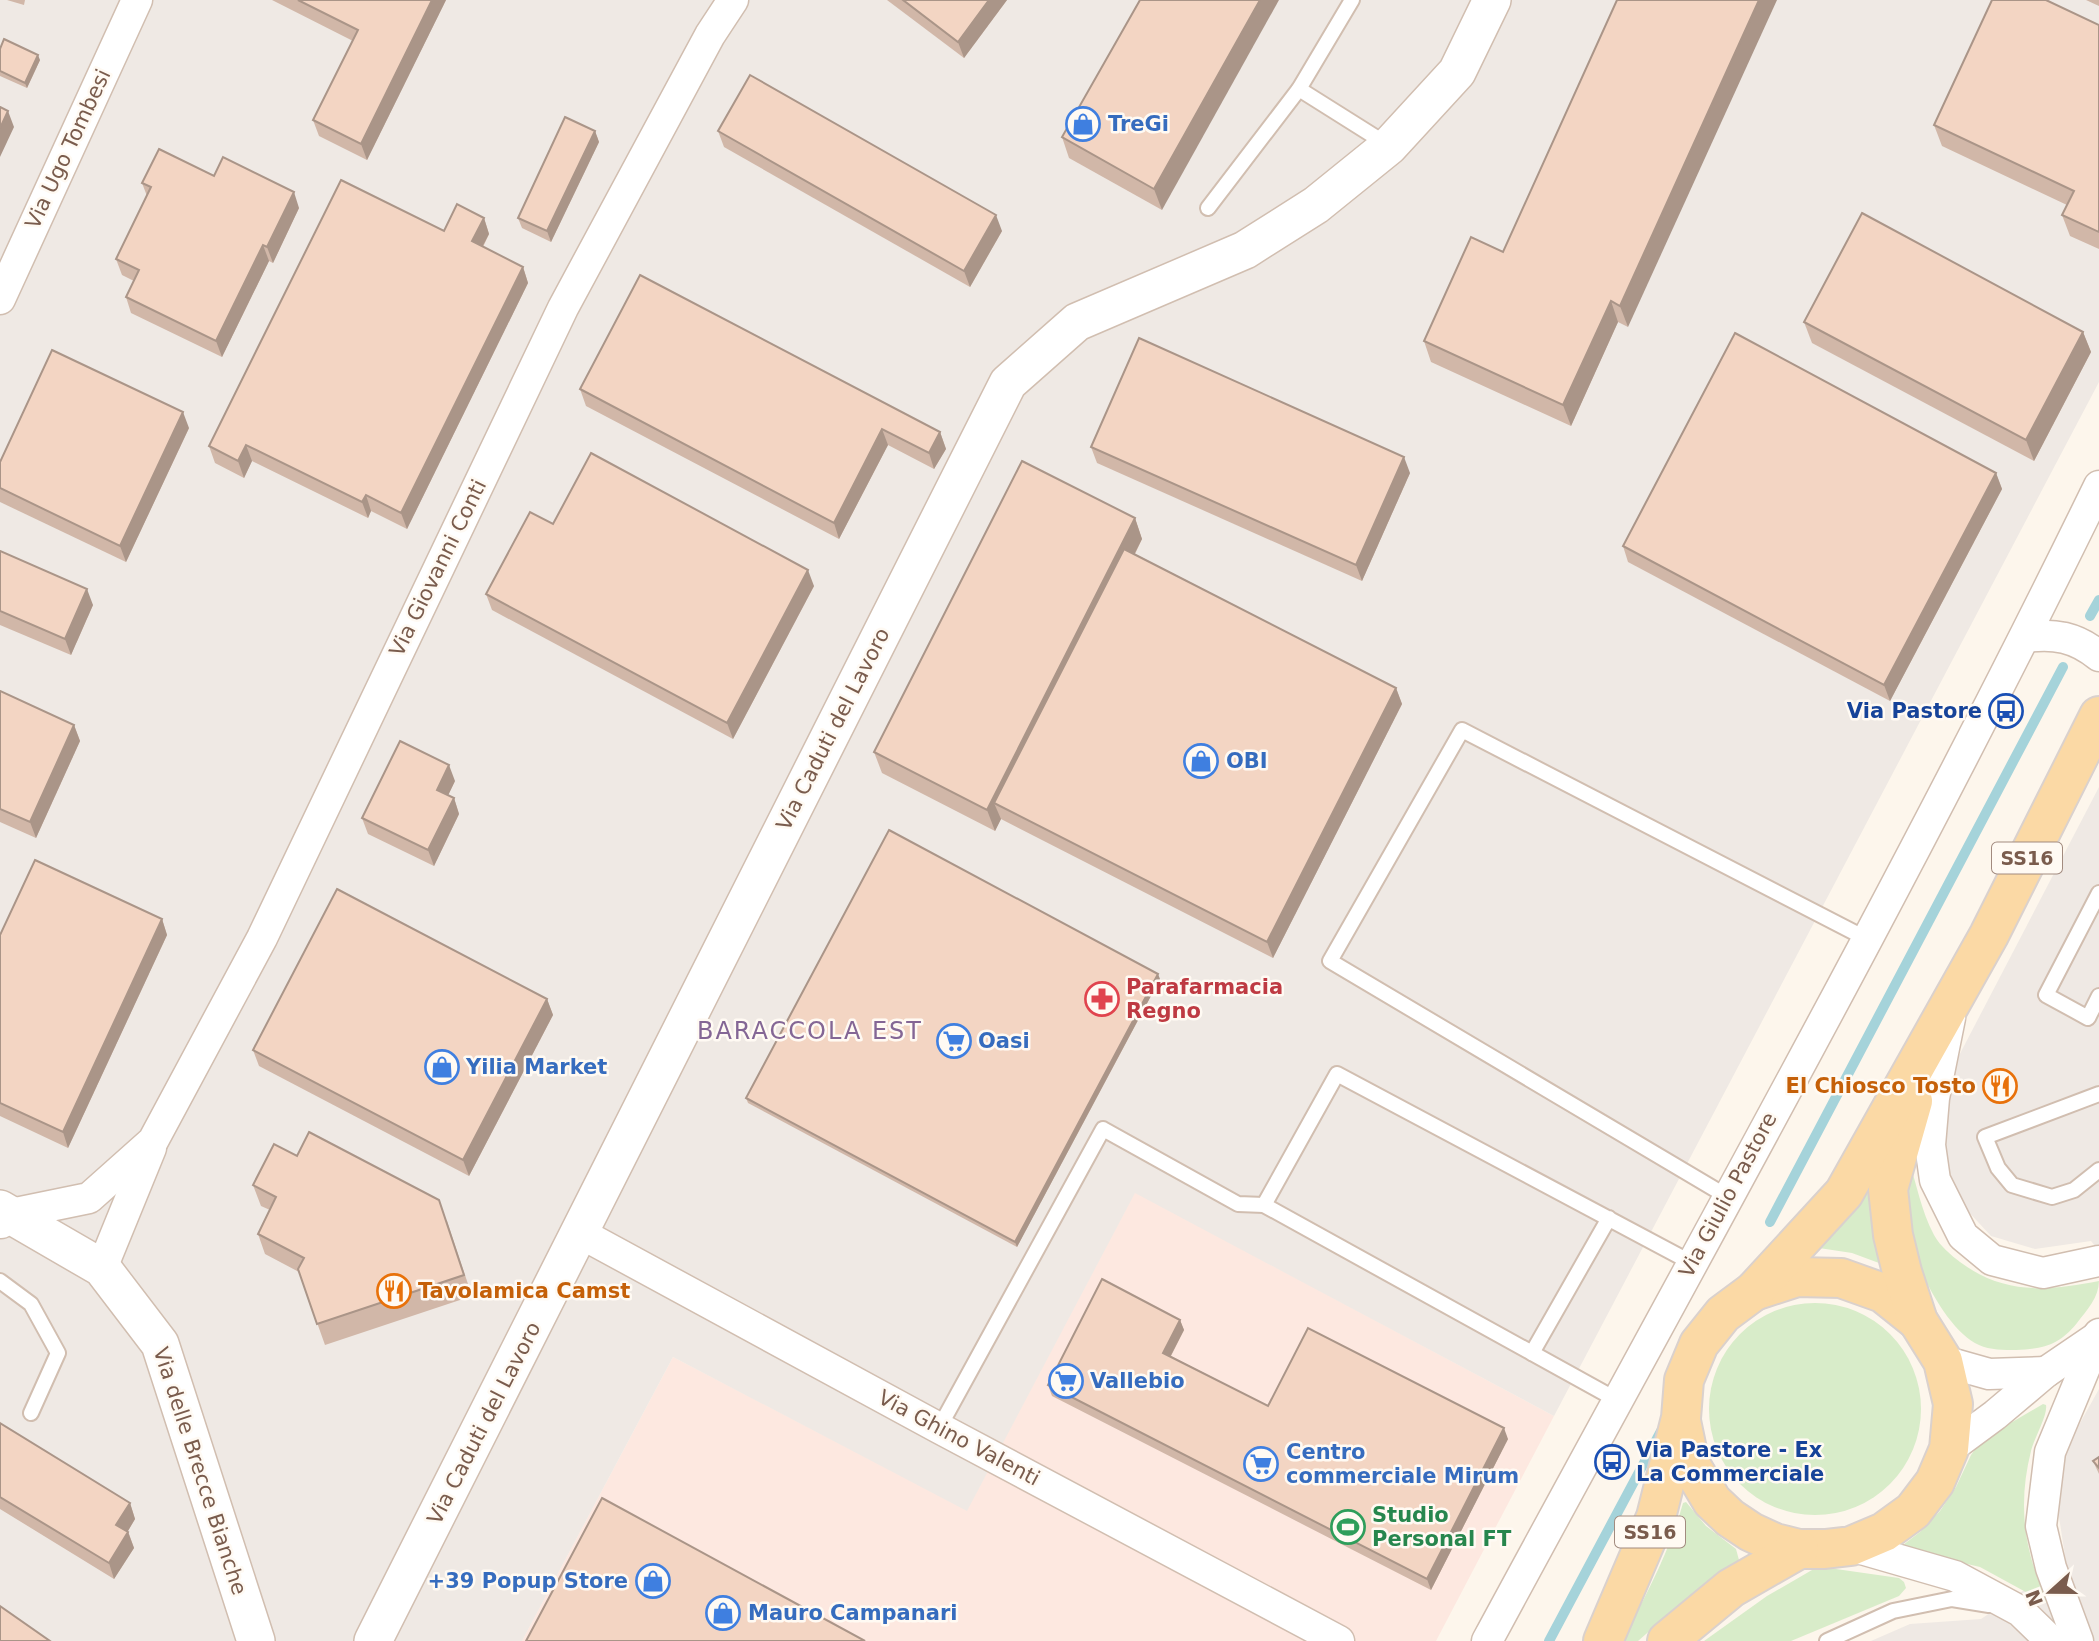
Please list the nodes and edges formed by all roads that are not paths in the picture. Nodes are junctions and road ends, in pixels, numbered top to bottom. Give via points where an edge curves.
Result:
1 (137, 0) edge
2 (733, 0) edge
3 (1352, 0) edge
4 (1492, 0) edge
5 (1299, 89) junction
6 (1389, 146) junction
7 (1208, 208) dead end
8 (0, 299) edge
9 (2099, 486) edge
10 (2026, 637) junction
11 (2099, 656) edge
12 (2098, 718) edge
13 (2099, 893) edge
14 (1867, 939) junction
15 (1955, 996) junction
16 (2099, 996) edge
17 (1932, 1039) junction
18 (2099, 1094) edge
19 (153, 1141) junction
20 (2099, 1170) edge
21 (1728, 1197) junction
22 (1264, 1205) junction
23 (4, 1216) edge
24 (1609, 1218) junction
25 (580, 1233) junction
26 (2099, 1261) edge
27 (1692, 1263) junction
28 (102, 1268) junction
29 (0, 1281) edge
30 (1754, 1291) junction
31 (1918, 1321) junction
32 (2098, 1336) edge
33 (1532, 1353) junction
34 (1943, 1361) junction
35 (2046, 1372) junction
36 (1617, 1400) junction
37 (31, 1413) dead end
38 (1681, 1418) junction
39 (939, 1428) junction
40 (1949, 1449) junction
41 (1851, 1546) junction
42 (1799, 1549) junction
43 (2020, 1611) junction
44 (256, 1641) edge
45 (373, 1641) edge
46 (1339, 1641) edge
47 (1487, 1641) edge
48 (1603, 1641) edge
49 (1667, 1641) edge
50 (1827, 1641) edge
51 (2051, 1641) edge
52 (2078, 1641) edge

1 - 8 street, Via Ugo Tombesi
2 - 19 street, Via Giovanni Conti via 563,308 262,938
3 - 5 lane
4 - 6 street, Via Caduti del Lavoro via 1457,72
5 - 6 lane
5 - 7 lane
6 - 25 street, Via Caduti del Lavoro via 1316,205 1245,250 1077,323 1008,383
9 - 10 street, Via Giulio Pastore
10 - 11 street via 2068,637
10 - 14 street, Via Giulio Pastore
12 - 15 main road, SS16
13 - 16 lane via 2046,995 2088,1018
14 - 21 street, Via Giulio Pastore
14 - 21 lane via 1462,730 1330,961
15 - 17 main road, SS16
15 - 26 street via 1934,1098 1930,1145 1935,1180 1963,1236 1992,1260 2043,1273
17 - 30 main road, SS16 via 1844,1193
17 - 31 main road, SS16 via 1888,1189 1893,1235
18 - 20 lane via 1985,1137 1998,1168 2012,1185 2052,1197 2074,1190
19 - 23 street, Via Giovanni Conti via 89,1198
19 - 28 street, Via Giovanni Conti
21 - 27 street, Via Giulio Pastore
22 - 24 lane via 1337,1073
22 - 33 lane
22 - 39 lane via 1238,1204 1103,1129
23 - 28 street, Via delle Brecce Bianche
24 - 27 lane
24 - 33 lane
25 - 39 street, Via Ghino Valenti
25 - 45 street, Via Caduti del Lavoro
27 - 36 street, Via Giulio Pastore
28 - 44 street, Via delle Brecce Bianche via 160,1344
29 - 37 lane via 31,1304 58,1353
30 - 31 main road, SS16 via 1797,1278 1841,1278 1883,1293
30 - 38 main road, SS16 via 1723,1314 1699,1344 1685,1380
31 - 34 main road, SS16
32 - 35 street
32 - 52 street via 2050,1452 2041,1526
33 - 36 lane
34 - 35 street via 1989,1374
34 - 40 main road, SS16 via 1953,1404
35 - 40 street
36 - 47 street, Via Giulio Pastore
38 - 42 main road, SS16 via 1690,1464 1712,1501 1751,1532
38 - 48 main road, SS16 via 1656,1517
39 - 46 street, Via Ghino Valenti
40 - 41 main road, SS16 via 1935,1482 1913,1511 1884,1532
41 - 42 main road, SS16
41 - 43 street via 1955,1576
42 - 49 main road, SS16 via 1731,1588
43 - 50 lane via 1952,1599 1893,1611
43 - 51 street

